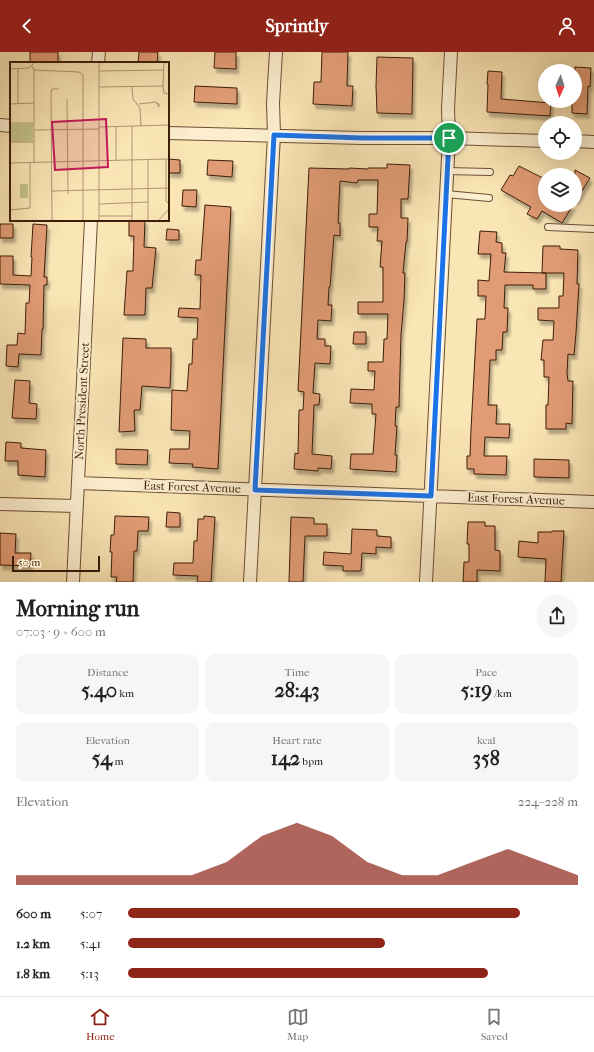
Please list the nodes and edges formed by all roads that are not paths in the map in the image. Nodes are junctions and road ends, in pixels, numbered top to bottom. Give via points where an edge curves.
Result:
1 (99, 52) edge
2 (276, 52) edge
3 (451, 52) edge
4 (98, 62) edge
5 (0, 125) edge
6 (10, 126) edge
7 (169, 133) edge
8 (274, 135) junction
9 (449, 138) junction
10 (538, 141) edge
11 (582, 141) edge
12 (594, 142) edge
13 (447, 171) junction
14 (490, 172) dead end
15 (446, 194) junction
16 (489, 198) dead end
17 (91, 221) edge
18 (548, 227) dead end
19 (594, 229) edge
20 (78, 483) junction
21 (255, 490) junction
22 (431, 496) junction
23 (594, 502) edge
24 (0, 504) edge
25 (76, 506) junction
26 (72, 582) edge
27 (250, 582) edge
28 (426, 582) edge

1 - 4 street
2 - 8 street
3 - 9 street
5 - 6 street
7 - 8 street
8 - 9 street
8 - 21 street
9 - 10 street
9 - 13 street
11 - 12 street
13 - 14 lane
13 - 15 street
15 - 16 lane
15 - 22 street
17 - 20 street, North President Street
18 - 19 lane
20 - 21 street, East Forest Avenue
20 - 25 street, North President Street
21 - 22 street, East Forest Avenue
21 - 27 street
22 - 23 street, East Forest Avenue
22 - 28 street
24 - 25 street
25 - 26 street, North President Street

